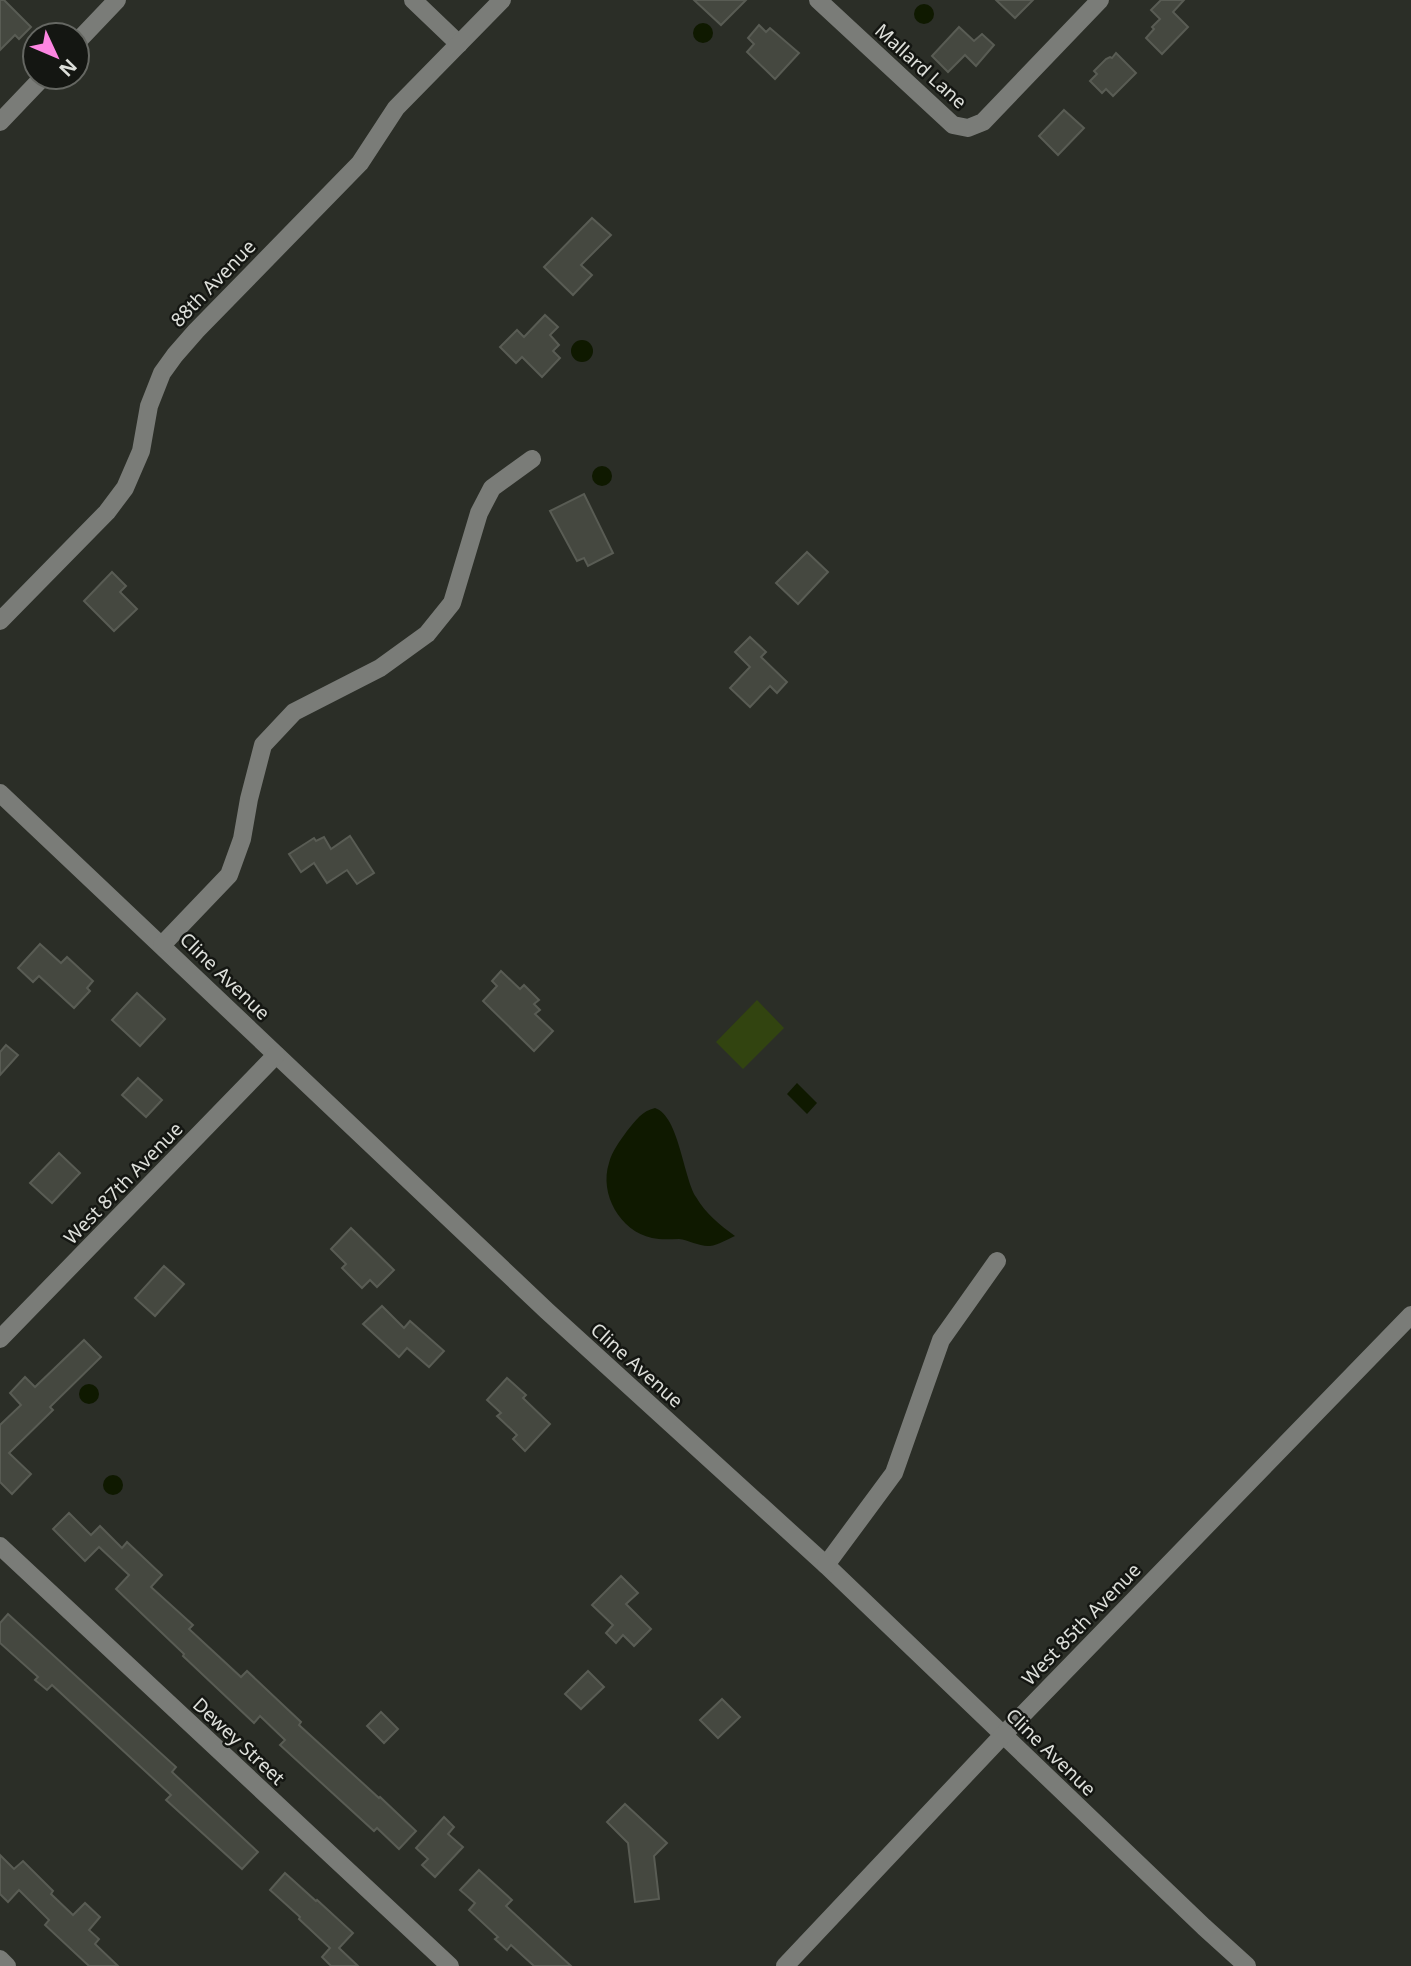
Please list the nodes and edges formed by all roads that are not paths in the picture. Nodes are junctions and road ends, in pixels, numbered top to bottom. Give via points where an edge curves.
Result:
1 (117, 0) edge
2 (413, 0) edge
3 (502, 0) edge
4 (818, 0) edge
5 (1100, 0) edge
6 (91, 27) edge
7 (458, 44) junction
8 (30, 91) edge
9 (0, 122) edge
10 (532, 459) dead end
11 (0, 621) edge
12 (0, 793) edge
13 (162, 945) junction
14 (276, 1055) junction
15 (997, 1261) dead end
16 (1411, 1315) edge
17 (0, 1339) edge
18 (0, 1546) edge
19 (826, 1565) junction
20 (1003, 1735) junction
21 (0, 1959) edge
22 (7, 1966) edge
23 (450, 1966) edge
24 (785, 1966) edge
25 (1247, 1966) edge

1 - 6 street
2 - 7 street
3 - 7 street, 88th Avenue
4 - 5 street, Mallard Lane via 953,125 968,128 997,109
7 - 11 street, 88th Avenue via 396,108 360,163 175,355 149,405 141,451 125,488
8 - 9 street
10 - 13 street via 492,488 479,513 452,603 427,634 380,668 294,712 263,746 229,875
12 - 13 street, Cline Avenue
13 - 14 street, Cline Avenue
14 - 17 street, West 87th Avenue
14 - 19 street, Cline Avenue via 557,1321
15 - 19 street via 941,1339 894,1473
16 - 20 street, West 85th Avenue
18 - 23 street, Dewey Street
19 - 20 street, Cline Avenue
20 - 24 street, West 85th Avenue
20 - 25 street, Cline Avenue
21 - 22 street

